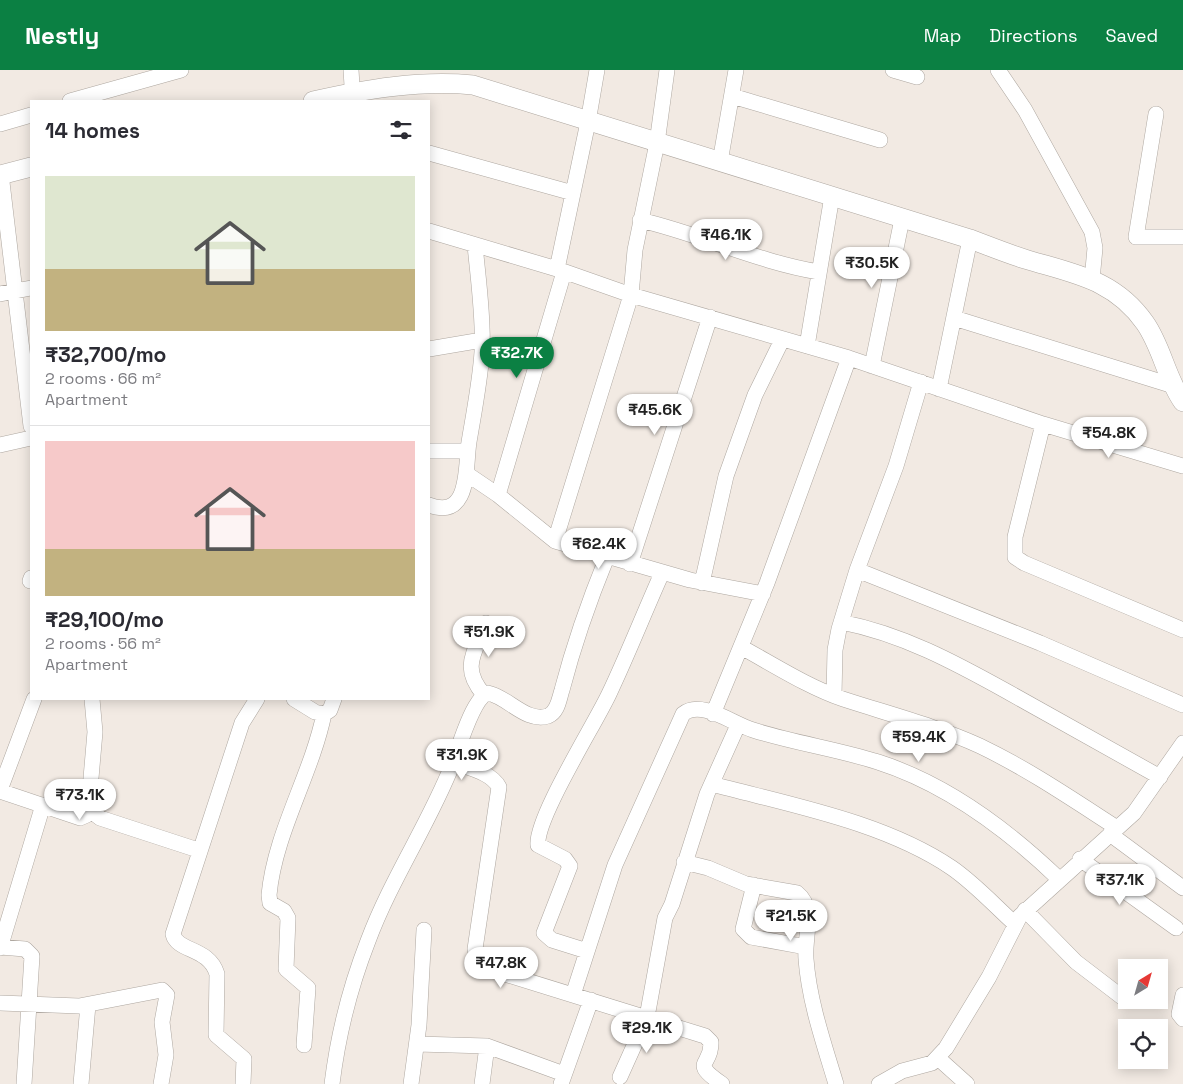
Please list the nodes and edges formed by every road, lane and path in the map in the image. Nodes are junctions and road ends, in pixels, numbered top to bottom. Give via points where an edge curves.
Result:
1 (181, 70) edge
2 (351, 70) edge
3 (597, 70) edge
4 (667, 70) edge
5 (736, 70) edge
6 (893, 70) edge
7 (998, 70) edge
8 (917, 78) dead end
9 (732, 96) junction
10 (353, 97) edge
11 (74, 100) edge
12 (323, 100) edge
13 (1156, 114) dead end
14 (30, 115) edge
15 (588, 122) junction
16 (0, 124) edge
17 (880, 140) dead end
18 (657, 143) junction
19 (430, 153) edge
20 (720, 162) junction
21 (30, 166) edge
22 (0, 175) edge
23 (573, 193) junction
24 (832, 196) junction
25 (902, 219) junction
26 (640, 220) junction
27 (430, 231) edge
28 (1183, 237) edge
29 (970, 239) junction
30 (475, 245) junction
31 (561, 270) junction
32 (819, 272) junction
33 (1092, 280) junction
34 (30, 288) edge
35 (7, 293) edge
36 (631, 295) junction
37 (710, 317) junction
38 (954, 318) junction
39 (482, 340) junction
40 (782, 340) junction
41 (806, 346) junction
42 (430, 349) edge
43 (849, 358) junction
44 (872, 366) junction
45 (921, 382) junction
46 (939, 389) junction
47 (1178, 394) edge
48 (30, 420) edge
49 (1043, 424) junction
50 (30, 438) edge
51 (0, 445) edge
52 (430, 451) edge
53 (468, 451) junction
54 (1183, 466) edge
55 (467, 474) junction
56 (498, 495) junction
57 (430, 505) edge
58 (555, 541) junction
59 (607, 557) junction
60 (630, 564) junction
61 (857, 570) junction
62 (662, 573) junction
63 (702, 583) junction
64 (763, 594) junction
65 (841, 622) junction
66 (486, 624) dead end
67 (1183, 630) edge
68 (741, 647) junction
69 (834, 694) junction
70 (484, 695) junction
71 (34, 700) edge
72 (92, 700) edge
73 (256, 700) edge
74 (296, 700) edge
75 (334, 700) edge
76 (1183, 705) edge
77 (324, 714) junction
78 (713, 714) junction
79 (738, 724) junction
80 (1183, 743) edge
81 (453, 762) junction
82 (1160, 777) junction
83 (712, 784) junction
84 (0, 790) edge
85 (43, 805) junction
86 (90, 807) junction
87 (1114, 831) junction
88 (198, 850) junction
89 (1080, 860) junction
90 (684, 862) junction
91 (1059, 879) junction
92 (754, 885) junction
93 (1183, 888) edge
94 (1025, 910) junction
95 (1015, 924) junction
96 (1176, 928) dead end
97 (424, 930) dead end
98 (0, 947) edge
99 (806, 947) junction
100 (587, 951) junction
101 (1118, 994) edge
102 (572, 995) junction
103 (1183, 995) edge
104 (591, 1000) junction
105 (0, 1003) edge
106 (28, 1004) junction
107 (88, 1005) junction
108 (647, 1017) junction
109 (1183, 1019) edge
110 (417, 1044) junction
111 (304, 1045) dead end
112 (487, 1046) junction
113 (938, 1058) junction
114 (620, 1077) dead end
115 (562, 1079) edge
116 (720, 1083) edge
117 (24, 1084) edge
118 (81, 1084) edge
119 (161, 1084) edge
120 (243, 1084) edge
121 (332, 1084) edge
122 (411, 1084) edge
123 (482, 1084) edge
124 (836, 1084) edge
125 (879, 1084) edge
126 (967, 1084) edge

1 - 11 street
2 - 10 street
3 - 15 street
4 - 18 street
5 - 9 street
6 - 8 street
7 - 33 street via 1025,110 1092,232 1095,248
9 - 17 street
9 - 20 street
10 - 12 street
10 - 15 street via 408,84 444,82 473,85
13 - 28 street via 1136,237
14 - 16 street
15 - 18 street
15 - 23 street
18 - 20 street
18 - 26 street
19 - 23 street
20 - 24 street
21 - 22 street
22 - 35 street
23 - 31 street
24 - 25 street
24 - 32 street
25 - 29 street
25 - 44 street
26 - 32 street via 784,265
26 - 36 street
27 - 30 street
29 - 33 street
29 - 38 street
30 - 31 street
30 - 39 street
31 - 36 street
31 - 56 street
32 - 41 street
33 - 47 street via 1122,296 1145,322
34 - 35 street
35 - 48 street
36 - 37 street
36 - 58 street
37 - 40 street
37 - 60 street
38 - 46 street
38 - 47 street
39 - 42 street
39 - 53 street
40 - 41 street
40 - 63 street via 756,395 726,476
41 - 43 street
43 - 44 street
43 - 64 street
44 - 45 street
45 - 46 street
45 - 61 street via 896,466
46 - 49 street
49 - 54 street
49 - 67 street via 1015,537 1015,557
50 - 51 street
52 - 53 street
53 - 55 street
55 - 56 street
55 - 57 street via 461,493 452,505 444,508
56 - 58 street
58 - 59 street
59 - 60 street
59 - 70 street via 584,613 560,699 553,713 536,716 492,694
60 - 62 street
61 - 65 street
61 - 76 street via 1040,643
62 - 63 street
62 - 100 street via 624,662 551,803 538,838 538,845 566,859 570,866 544,933 552,940
63 - 64 street
64 - 68 street
65 - 69 street via 835,650
65 - 82 street via 874,628 950,661
66 - 70 street via 470,668 471,676
68 - 69 street
68 - 78 street
69 - 87 street via 978,745 1016,764
70 - 81 street via 475,708
71 - 84 street
72 - 86 street via 95,732
73 - 88 street via 242,723
74 - 77 street
75 - 77 street via 330,710
77 - 111 street via 286,820 269,895 270,903 284,911 288,918 286,969 308,988
78 - 79 street
78 - 100 street via 693,708 683,714 615,865
79 - 83 street
79 - 91 street via 877,762 907,774 983,816 1034,855
80 - 82 street
81 - 102 street via 483,774 499,787 475,949 477,962 484,968
81 - 121 street via 440,795 390,889 367,941 339,1033
82 - 87 street via 1134,813
83 - 90 street
83 - 95 street via 862,826 908,844 952,869
84 - 85 street
85 - 86 street via 80,818 87,815
85 - 98 street
86 - 88 street via 100,818
87 - 89 street
87 - 93 street
88 - 120 street via 172,934 179,944 203,955 215,968 216,1035 244,1059
89 - 91 street
89 - 96 street
90 - 92 street
90 - 108 street via 661,933
91 - 94 street
92 - 99 street via 797,893 802,897 808,914
92 - 99 street via 743,930 745,934
94 - 95 street
94 - 101 street via 1076,962
95 - 113 street via 954,1038
97 - 110 street
98 - 106 street via 25,949 32,956
99 - 124 street via 820,1032
100 - 102 street
102 - 104 street
103 - 109 street via 1179,1014
104 - 108 street
104 - 115 street
105 - 106 street
106 - 107 street
106 - 117 street
107 - 118 street
107 - 119 street via 157,990 166,992 162,1027 166,1055
108 - 114 street
108 - 116 street via 709,1039 711,1046 703,1065 705,1071
110 - 112 street
110 - 122 street
112 - 115 street
112 - 123 street
113 - 125 street via 932,1063 902,1071
113 - 126 street

